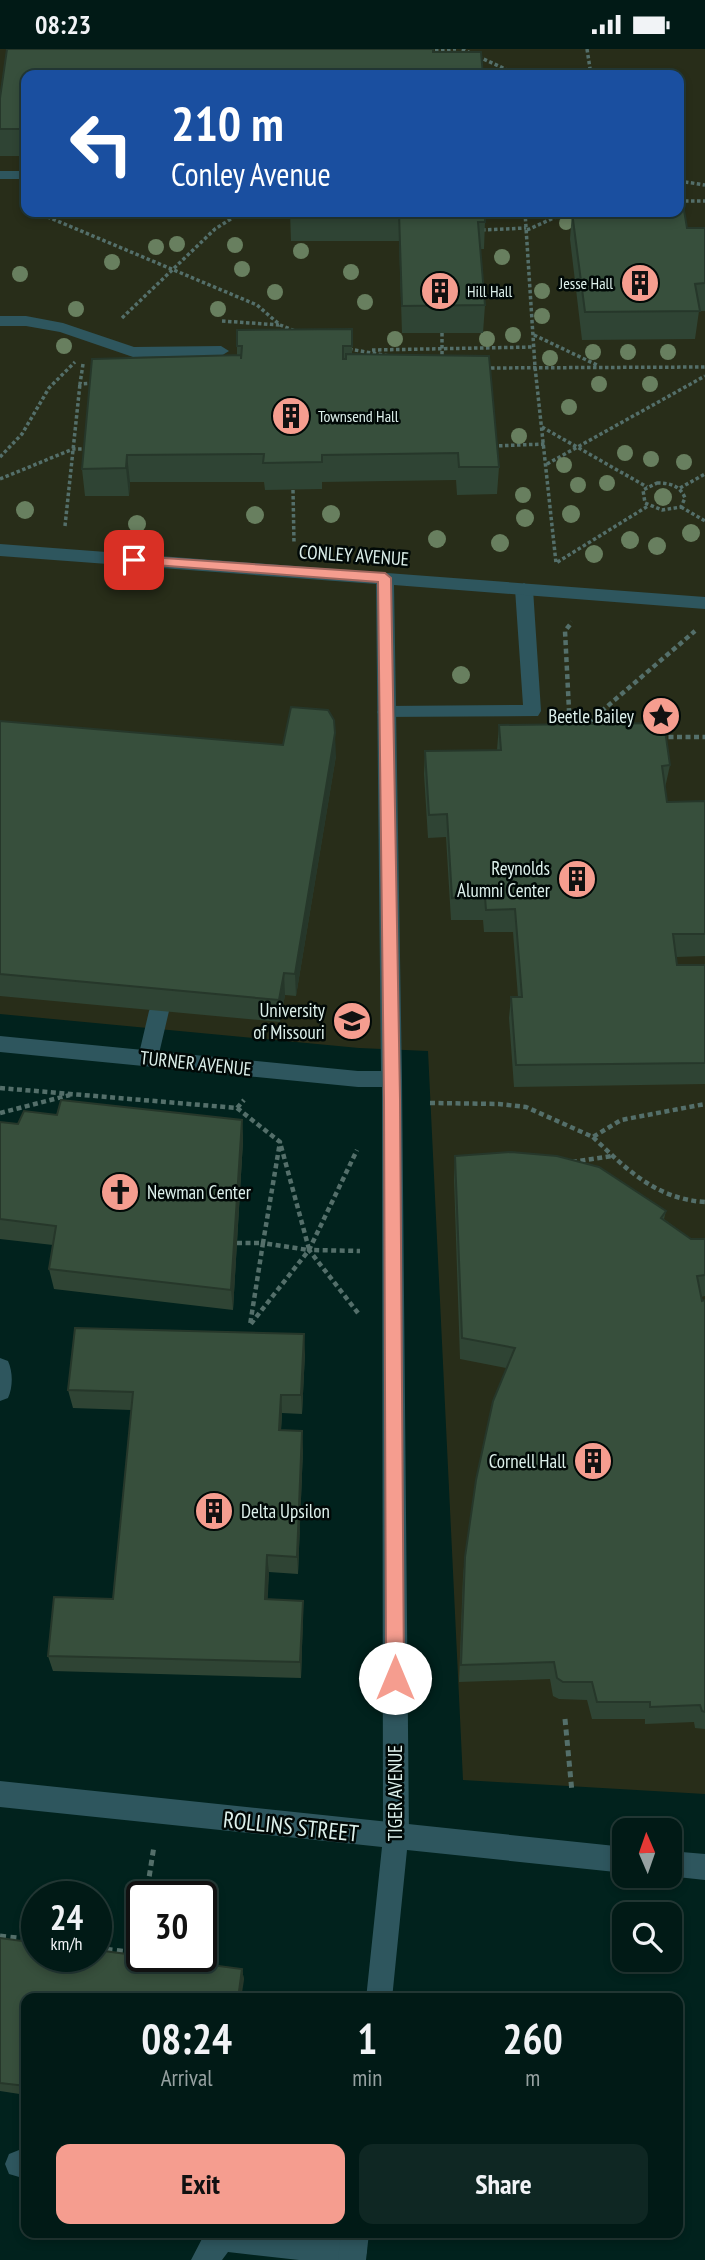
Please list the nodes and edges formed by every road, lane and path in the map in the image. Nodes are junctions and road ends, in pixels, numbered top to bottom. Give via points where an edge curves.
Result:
1 (456, 49) edge
2 (462, 49) edge
3 (587, 49) edge
4 (422, 51) edge
5 (507, 70) edge
6 (590, 70) edge
7 (0, 175) edge
8 (21, 175) edge
9 (684, 182) edge
10 (705, 185) edge
11 (684, 201) edge
12 (705, 201) edge
13 (48, 217) edge
14 (525, 217) edge
15 (556, 217) edge
16 (526, 229) junction
17 (482, 230) edge
18 (0, 321) edge
19 (442, 333) edge
20 (302, 334) edge
21 (533, 335) junction
22 (534, 347) junction
23 (346, 348) edge
24 (443, 349) junction
25 (368, 350) junction
26 (221, 351) dead end
27 (398, 359) edge
28 (535, 367) junction
29 (705, 367) edge
30 (439, 368) edge
31 (480, 368) edge
32 (603, 368) junction
33 (705, 376) edge
34 (80, 383) dead end
35 (542, 427) junction
36 (544, 445) junction
37 (493, 446) edge
38 (580, 447) junction
39 (72, 449) junction
40 (89, 449) edge
41 (547, 464) junction
42 (705, 474) edge
43 (0, 479) edge
44 (647, 487) junction
45 (680, 488) junction
46 (293, 490) edge
47 (648, 506) junction
48 (681, 507) junction
49 (705, 521) edge
50 (65, 526) dead end
51 (294, 543) dead end
52 (0, 550) edge
53 (385, 578) junction
54 (524, 589) junction
55 (705, 603) edge
56 (573, 621) dead end
57 (695, 631) dead end
58 (386, 712) junction
59 (651, 737) edge
60 (705, 737) edge
61 (159, 1011) edge
62 (0, 1044) edge
63 (148, 1058) junction
64 (392, 1079) junction
65 (0, 1088) edge
66 (74, 1094) junction
67 (248, 1094) dead end
68 (430, 1103) dead end
69 (705, 1104) edge
70 (237, 1108) junction
71 (0, 1113) edge
72 (593, 1137) junction
73 (280, 1142) junction
74 (359, 1146) dead end
75 (612, 1156) junction
76 (572, 1162) edge
77 (705, 1202) edge
78 (237, 1243) edge
79 (263, 1243) junction
80 (309, 1250) junction
81 (360, 1251) dead end
82 (361, 1317) dead end
83 (0, 1368) edge
84 (0, 1391) edge
85 (565, 1719) dead end
86 (572, 1792) dead end
87 (0, 1794) edge
88 (396, 1837) junction
89 (155, 1840) dead end
90 (612, 1859) edge
91 (682, 1865) edge
92 (705, 1867) edge
93 (149, 1881) edge
94 (0, 1936) edge
95 (21, 1938) edge
96 (380, 1993) edge
97 (218, 2238) edge
98 (251, 2238) edge
99 (353, 2248) edge
100 (205, 2260) edge

1 - 4 path
2 - 5 path
3 - 6 path
7 - 8 street
9 - 10 path
11 - 12 path
13 - 20 path via 257,305 280,325
14 - 16 path
15 - 16 path
16 - 17 path
16 - 21 path
18 - 26 street via 63,328 133,352
19 - 24 path
21 - 22 path
21 - 32 path
22 - 24 path
22 - 28 path
23 - 25 path
24 - 25 path
24 - 30 path
25 - 27 path
28 - 31 path
28 - 32 path
28 - 35 path
29 - 32 path
33 - 38 path
34 - 39 path
35 - 36 path
35 - 38 path
36 - 37 path
36 - 41 path
38 - 41 path
38 - 44 path
39 - 40 path
39 - 43 path
39 - 50 path
41 - 47 path via 556,563
42 - 45 path
44 - 45 path via 663,483
44 - 47 path via 642,495
45 - 48 path via 685,498
46 - 51 path
47 - 48 path via 662,511
48 - 49 path
52 - 53 street, CONLEY AVENUE
53 - 54 street, CONLEY AVENUE
53 - 58 street, TIGER AVENUE
54 - 55 street, CONLEY AVENUE
54 - 58 street via 532,711
56 - 57 path via 565,631 570,737
58 - 64 street, TIGER AVENUE
59 - 60 path
61 - 63 street
62 - 63 street, TURNER AVENUE
63 - 64 street, TURNER AVENUE
64 - 88 street, TIGER AVENUE
65 - 66 path
66 - 70 path
66 - 71 path
67 - 70 path
68 - 72 path via 498,1104 538,1111
69 - 72 path via 621,1120
70 - 73 path
72 - 75 path
73 - 79 path
73 - 80 path
74 - 80 path
75 - 76 path
75 - 77 path via 661,1194
78 - 79 path
79 - 80 path
79 - 80 path via 250,1325
80 - 81 path
80 - 82 path
83 - 84 street
85 - 86 path
87 - 88 street, ROLLINS STREET
88 - 90 street, ROLLINS STREET
88 - 96 street, TIGER AVENUE
89 - 93 path
91 - 92 street
94 - 95 path
97 - 100 street
98 - 99 street

